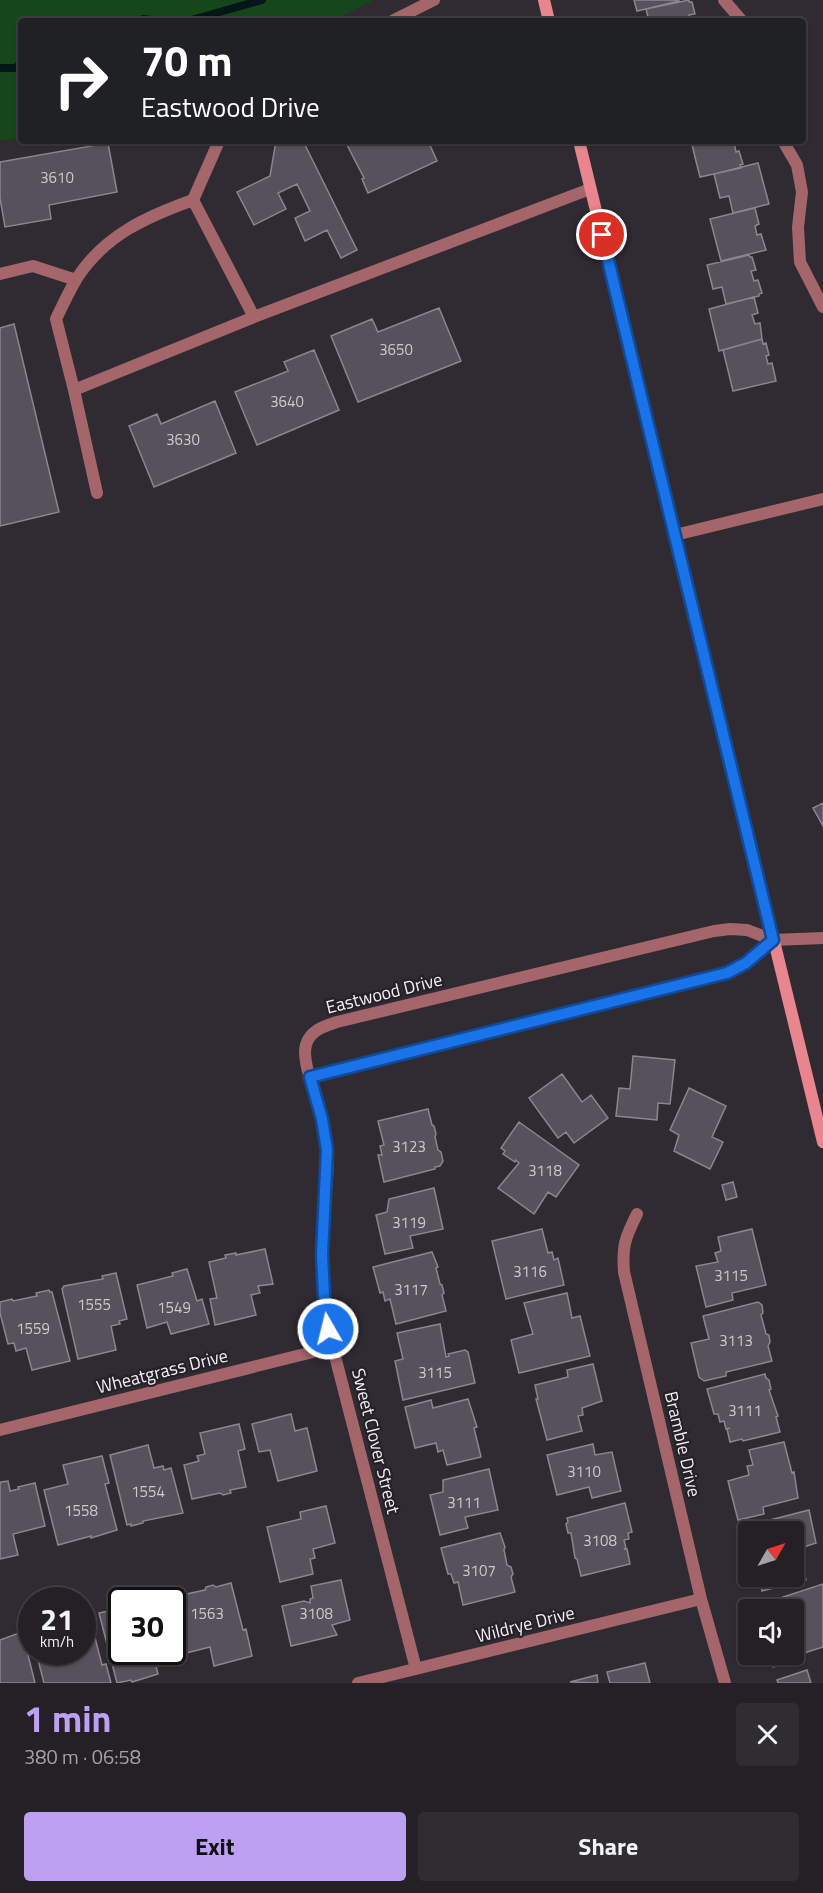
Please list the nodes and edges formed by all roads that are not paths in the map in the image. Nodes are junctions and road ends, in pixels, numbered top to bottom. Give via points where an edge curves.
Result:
1 (434, 0) edge
2 (544, 0) edge
3 (724, 0) edge
4 (398, 18) edge
5 (548, 18) edge
6 (739, 18) edge
7 (218, 144) edge
8 (580, 144) edge
9 (785, 144) edge
10 (590, 189) junction
11 (193, 200) junction
12 (0, 274) edge
13 (76, 280) junction
14 (823, 307) edge
15 (254, 317) junction
16 (74, 390) junction
17 (97, 493) dead end
18 (823, 499) edge
19 (675, 535) junction
20 (823, 938) edge
21 (773, 940) junction
22 (310, 1077) junction
23 (823, 1142) edge
24 (637, 1214) dead end
25 (333, 1347) junction
26 (0, 1430) edge
27 (701, 1599) junction
28 (416, 1669) junction
29 (358, 1683) edge
30 (725, 1683) edge

1 - 4 street
2 - 5 main road
3 - 6 street
7 - 11 street
8 - 10 main road
9 - 14 street via 797,165 802,192 798,226 800,262
10 - 15 street
10 - 19 main road
11 - 13 street via 153,214 115,237
11 - 15 street
12 - 13 street via 33,266
13 - 16 street via 56,319
15 - 16 street
16 - 17 street
18 - 19 street
19 - 21 main road
20 - 21 street, Eastwood Drive
21 - 22 street via 727,973
21 - 22 street, Eastwood Drive via 747,930 714,931 337,1022 320,1028 305,1045
21 - 23 main road
22 - 25 street, Sweet Clover Street via 327,1150 323,1275
24 - 27 street, Bramble Drive via 622,1251 624,1272
25 - 26 street, Wheatgrass Drive
25 - 28 street, Sweet Clover Street
27 - 28 street, Wildrye Drive
27 - 30 street, Bramble Drive
28 - 29 street, Wildrye Drive

